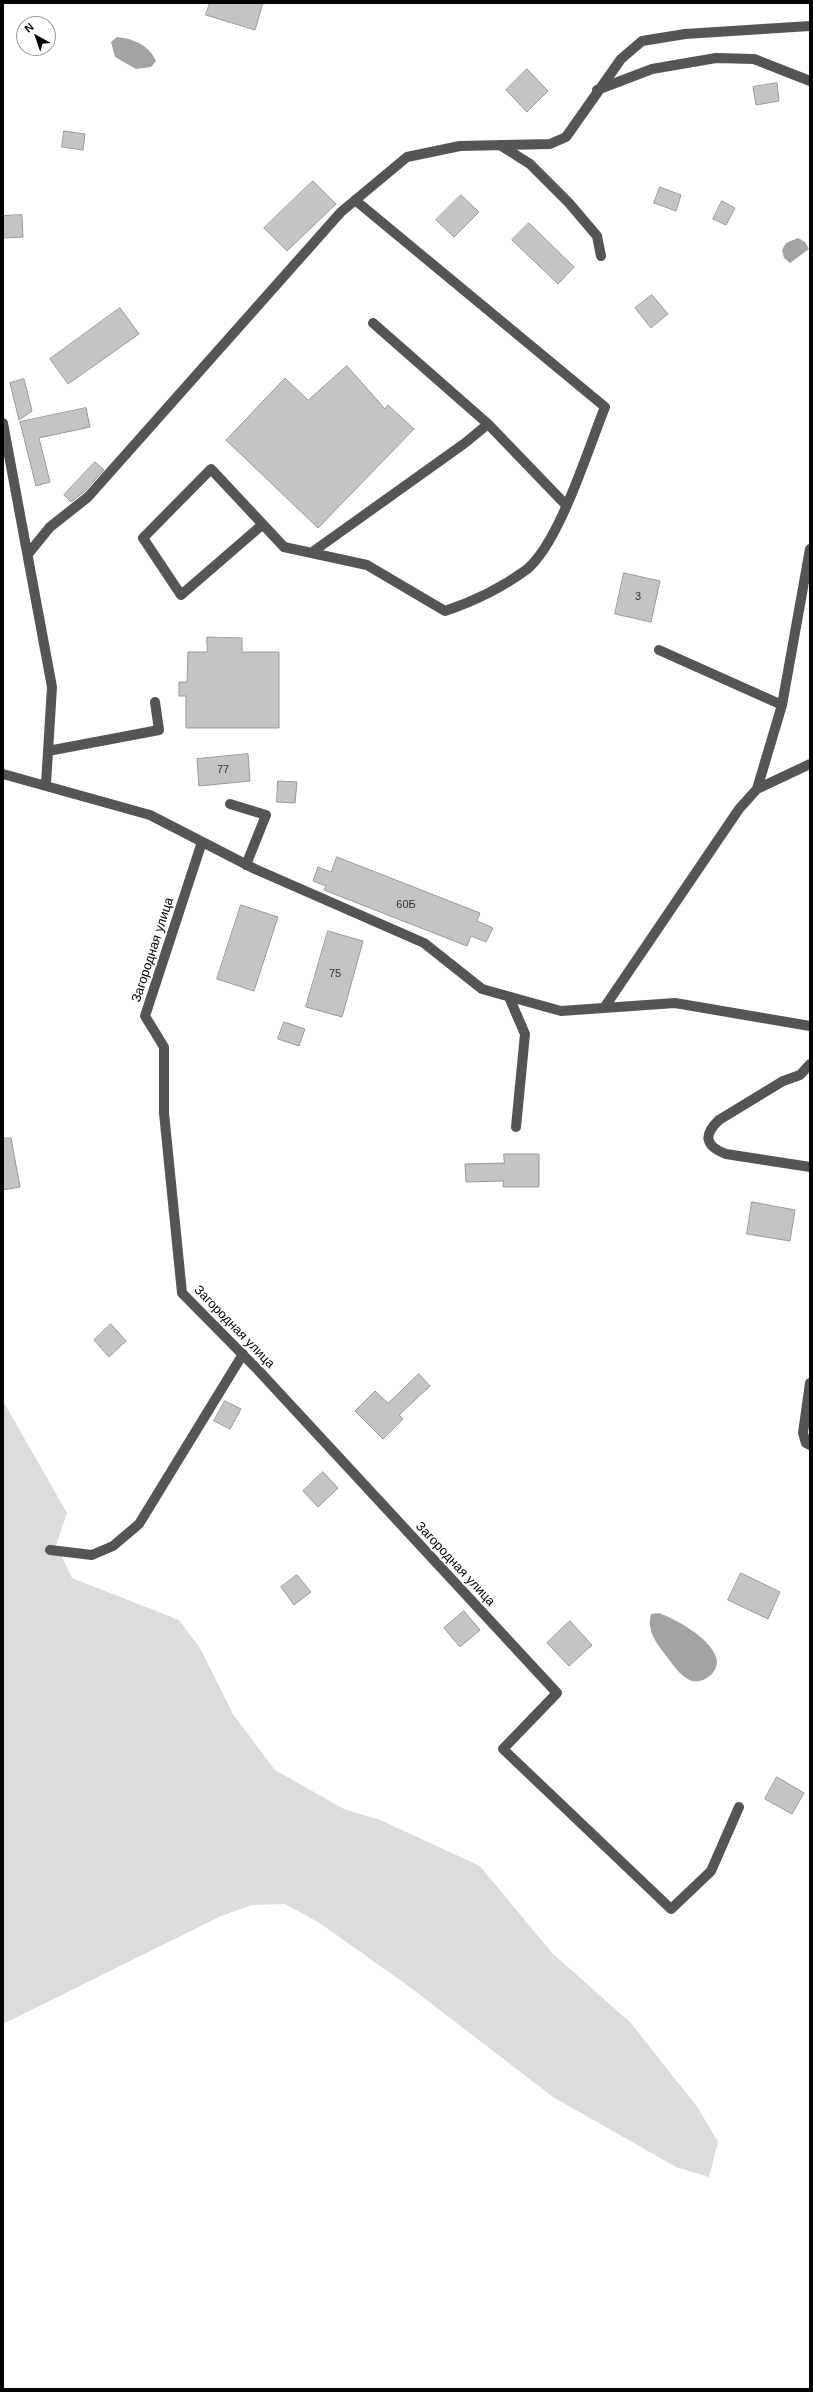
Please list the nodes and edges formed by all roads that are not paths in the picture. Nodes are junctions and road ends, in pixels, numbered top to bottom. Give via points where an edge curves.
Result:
1 (810, 26) edge
2 (810, 81) edge
3 (597, 90) junction
4 (500, 145) junction
5 (355, 200) junction
6 (602, 256) dead end
7 (373, 323) dead end
8 (3, 423) edge
9 (488, 424) junction
10 (5, 440) edge
11 (566, 505) junction
12 (262, 525) junction
13 (810, 549) edge
14 (311, 553) junction
15 (28, 554) junction
16 (659, 650) dead end
17 (155, 702) dead end
18 (782, 705) junction
19 (48, 751) junction
20 (810, 764) edge
21 (3, 774) edge
22 (46, 784) junction
23 (757, 789) junction
24 (230, 804) dead end
25 (202, 842) junction
26 (246, 865) junction
27 (509, 997) junction
28 (604, 1008) junction
29 (810, 1026) edge
30 (810, 1064) edge
31 (516, 1127) dead end
32 (810, 1167) edge
33 (242, 1354) junction
34 (810, 1383) edge
35 (810, 1445) edge
36 (50, 1550) dead end
37 (739, 1807) dead end

1 - 3 street via 685,34 642,41 621,59
2 - 3 street via 754,59 716,58 652,69
3 - 4 street via 577,124 566,137 550,144
4 - 5 street via 460,146 407,157
4 - 6 street via 530,164 569,203 597,236
5 - 11 street via 604,407
5 - 15 street via 341,212 88,497 50,527
7 - 9 street
8 - 10 street
9 - 11 street
9 - 14 street
10 - 15 street
11 - 14 street via 554,535 527,569 483,598 445,611 367,565
12 - 12 street via 210,469 143,538 182,595
12 - 14 street via 284,547
13 - 18 street
15 - 19 street via 52,687
16 - 18 street
17 - 19 street via 159,730
18 - 23 street
19 - 22 street
20 - 23 street
21 - 22 street
22 - 25 street via 150,816
23 - 28 street via 739,809
24 - 26 street via 266,815
25 - 26 street
25 - 33 street, Загородная улица via 145,1016 164,1047 164,1113 182,1293
26 - 27 street via 424,943 482,989
27 - 28 street via 561,1011
27 - 31 street via 525,1034
28 - 29 street via 675,1003
30 - 32 street via 800,1076 783,1081 719,1120 710,1129 708,1138 709,1143 726,1154
33 - 36 street via 139,1524 113,1546 92,1555
33 - 37 street, Загородная улица via 556,1692 502,1749 671,1909 711,1871
34 - 35 street via 803,1434 806,1443

